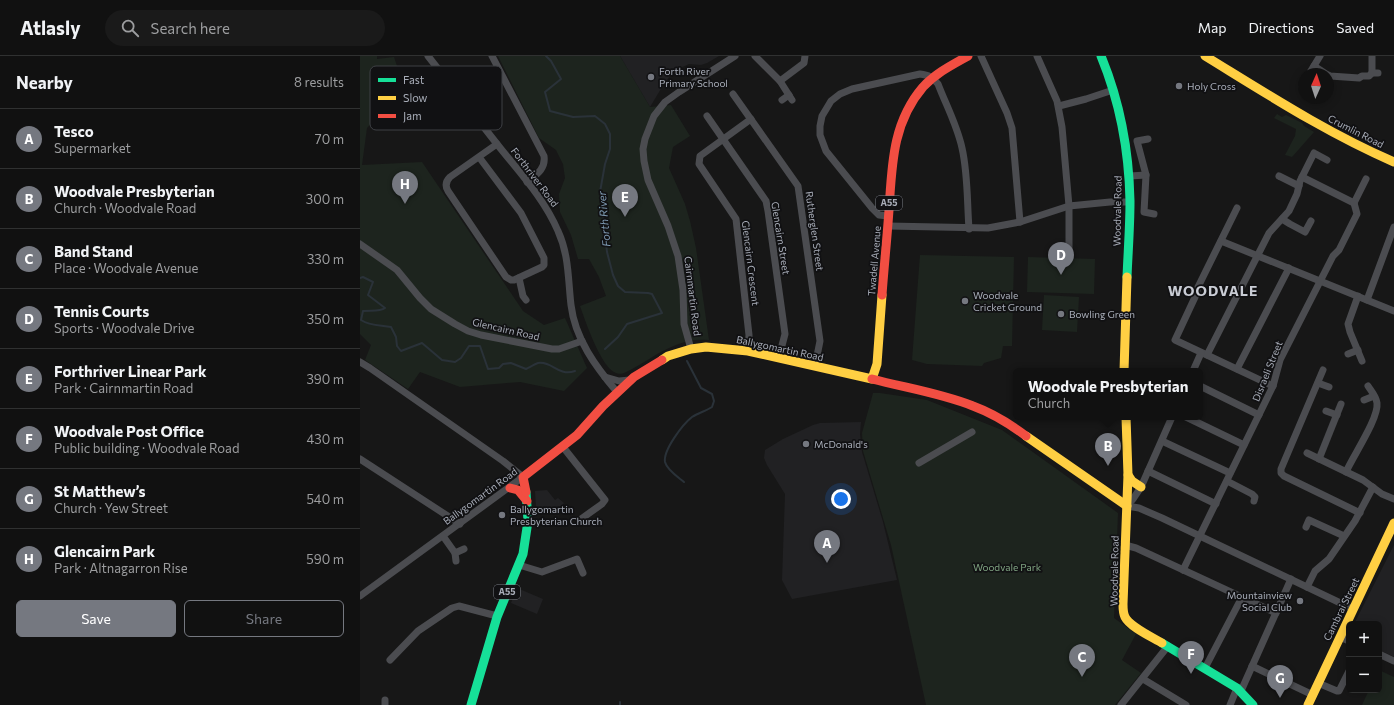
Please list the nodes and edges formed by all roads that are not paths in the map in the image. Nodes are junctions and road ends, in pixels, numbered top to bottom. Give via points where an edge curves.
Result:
1 (428, 56) edge
2 (492, 56) edge
3 (734, 56) edge
4 (755, 56) edge
5 (805, 56) edge
6 (968, 56) edge
7 (981, 56) edge
8 (1037, 56) edge
9 (1101, 56) edge
10 (1205, 56) edge
11 (1320, 56) edge
12 (1372, 56) edge
13 (436, 66) edge
14 (497, 66) edge
15 (1314, 66) joint
16 (1317, 68) edge
17 (502, 75) edge
18 (1334, 76) edge
19 (933, 77) junction
20 (780, 81) junction
21 (1113, 90) junction
22 (733, 94) dead end
23 (782, 100) dead end
24 (1059, 106) junction
25 (707, 116) dead end
26 (751, 118) junction
27 (486, 130) edge
28 (723, 139) junction
29 (1148, 139) dead end
30 (497, 144) junction
31 (478, 157) junction
32 (1327, 160) dead end
33 (1394, 162) edge
34 (1146, 175) junction
35 (1130, 176) junction
36 (1280, 176) dead end
37 (1302, 177) junction
38 (1366, 179) dead end
39 (527, 182) junction
40 (1299, 186) junction
41 (1130, 202) junction
42 (1354, 203) junction
43 (1069, 206) junction
44 (1237, 208) dead end
45 (1154, 214) dead end
46 (1282, 219) junction
47 (888, 221) junction
48 (1311, 221) dead end
49 (1020, 222) junction
50 (1394, 227) edge
51 (969, 228) junction
52 (1346, 235) junction
53 (1353, 239) dead end
54 (1221, 240) junction
55 (360, 244) edge
56 (1257, 255) junction
57 (1069, 256) dead end
58 (1289, 268) junction
59 (519, 278) junction
60 (1320, 280) junction
61 (1358, 296) junction
62 (526, 300) dead end
63 (1367, 300) junction
64 (1394, 311) edge
65 (582, 341) junction
66 (691, 349) junction
67 (1358, 350) junction
68 (748, 351) junction
69 (1204, 354) junction
70 (1348, 354) dead end
71 (779, 357) junction
72 (1362, 361) dead end
73 (360, 362) edge
74 (815, 366) junction
75 (1124, 368) edge
76 (1195, 368) edge
77 (1237, 369) junction
78 (1323, 370) dead end
79 (605, 377) junction
80 (872, 379) junction
81 (630, 380) junction
82 (1318, 383) junction
83 (1272, 386) junction
84 (1368, 386) dead end
85 (1203, 387) edge
86 (1329, 387) dead end
87 (617, 392) junction
88 (1374, 396) junction
89 (1364, 400) dead end
90 (1341, 404) dead end
91 (1326, 411) dead end
92 (1259, 415) junction
93 (1337, 415) junction
94 (1126, 420) edge
95 (1171, 420) edge
96 (1192, 420) edge
97 (972, 432) dead end
98 (1162, 441) junction
99 (1244, 445) junction
100 (562, 447) junction
101 (1307, 453) dead end
102 (360, 459) edge
103 (1318, 459) junction
104 (919, 463) dead end
105 (1148, 471) junction
106 (1346, 472) junction
107 (1230, 473) junction
108 (1128, 475) junction
109 (523, 477) junction
110 (1227, 481) junction
111 (1141, 487) junction
112 (1372, 487) junction
113 (510, 488) junction
114 (1394, 499) edge
115 (528, 501) junction
116 (1254, 501) dead end
117 (1216, 504) junction
118 (1127, 506) junction
119 (1360, 513) junction
120 (581, 519) dead end
121 (1394, 523) edge
122 (460, 524) junction
123 (1306, 527) dead end
124 (443, 536) junction
125 (1200, 536) junction
126 (1344, 536) junction
127 (1125, 545) junction
128 (464, 549) dead end
129 (455, 553) junction
130 (456, 561) dead end
131 (519, 565) junction
132 (1183, 570) junction
133 (583, 572) dead end
134 (1291, 579) junction
135 (1307, 587) junction
136 (360, 596) edge
137 (1242, 597) junction
138 (1353, 610) junction
139 (1276, 613) junction
140 (497, 616) junction
141 (1340, 637) junction
142 (1346, 640) edge
143 (1168, 646) junction
144 (1382, 655) edge
145 (390, 660) dead end
146 (1394, 661) edge
147 (1252, 666) junction
148 (1205, 668) junction
149 (1346, 677) edge
150 (1143, 679) junction
151 (1318, 683) junction
152 (1239, 690) junction
153 (1313, 694) junction
154 (1175, 703) edge
155 (471, 705) edge
156 (1121, 705) edge
157 (1186, 705) edge
158 (1230, 705) edge
159 (1253, 705) edge
160 (1308, 705) edge

1 - 13 street, Forthriver Road
2 - 14 street
3 - 66 street, Cairnmartin Road via 665,102 654,116 643,149 648,180 678,256 684,324
4 - 20 street
5 - 20 street via 804,62
6 - 19 main road, Twadell Avenue / A55
7 - 49 street via 1012,128
8 - 24 street
9 - 21 main road, Woodvale Road
10 - 33 main road, Crumlin Road via 1276,100 1366,150
11 - 15 street
12 - 18 street via 1375,73 1359,78
15 - 16 street
17 - 39 street via 545,160 543,168
19 - 47 main road, Twadell Avenue / A55 via 911,104 896,140
19 - 47 street via 920,74 852,89 831,101 822,116 820,135 826,151 872,208
19 - 51 street via 958,131 966,182
20 - 23 street via 791,98
21 - 24 street
21 - 35 main road, Woodvale Road via 1125,139
22 - 26 street, Rutherglen Street
24 - 43 street
25 - 28 street, Glencairn Street
26 - 28 street, Glencairn Crescent
26 - 74 street, Rutherglen Street via 798,186 820,341
27 - 30 street, Forthriver Road
28 - 68 street, Glencairn Crescent via 700,156 699,164 736,219 749,335
28 - 71 street, Glencairn Street via 766,201 785,334
29 - 34 street via 1137,141
30 - 31 street
30 - 39 street, Forthriver Road
31 - 59 street via 521,213 544,258 542,267
31 - 59 street via 450,177 446,182 448,191 506,277 511,280
32 - 37 street via 1314,153
34 - 35 street
34 - 45 street via 1144,212
35 - 41 main road, Woodvale Road
36 - 40 street
37 - 40 street
37 - 42 street
38 - 42 street
39 - 65 street, Forthriver Road via 551,214 559,232 567,260 571,307
40 - 46 street via 1294,201
41 - 43 street
41 - 75 main road, Woodvale Road
42 - 52 street, Disraeli Street via 1357,214
43 - 49 street
43 - 57 street
44 - 54 street
46 - 48 street via 1305,232
46 - 56 street via 1271,229
47 - 51 street
47 - 80 main road, Twadell Avenue / A55 via 876,364
49 - 51 street via 988,228
50 - 63 street
52 - 53 street
52 - 60 street, Disraeli Street
54 - 56 street
54 - 69 street via 1175,340
55 - 65 street, Glencairn Road via 397,270 431,309 468,331 552,349 569,347
56 - 58 street
56 - 69 street
58 - 60 street
58 - 77 street
59 - 62 street
60 - 61 street
60 - 83 street, Disraeli Street via 1279,362
61 - 63 street
61 - 67 street via 1348,324
63 - 64 street
65 - 79 street, Forthriver Road
66 - 68 main road, Ballygomartin Road via 706,347
66 - 81 main road, Ballygomartin Road via 668,356
67 - 70 street
67 - 72 street
68 - 71 main road, Ballygomartin Road
69 - 76 street
69 - 77 street
71 - 74 main road, Ballygomartin Road
73 - 109 street
74 - 80 main road, Ballygomartin Road
77 - 83 street
78 - 82 street
79 - 81 street via 619,381
79 - 87 street, Forthriver Road
80 - 118 main road, Ballygomartin Road via 948,397 999,418
81 - 87 main road, Ballygomartin Road
82 - 86 street
82 - 119 street via 1281,473
83 - 92 street, Disraeli Street
84 - 88 street
85 - 92 street
87 - 100 main road, Ballygomartin Road via 577,435
88 - 89 street
88 - 106 street via 1377,403 1375,412 1364,441
90 - 93 street
91 - 93 street
92 - 99 street, Disraeli Street
93 - 103 street
94 - 108 main road, Woodvale Road
95 - 98 street
96 - 99 street
97 - 104 street
98 - 105 street
98 - 107 street
99 - 107 street, Disraeli Street
100 - 109 main road, Ballygomartin Road
100 - 120 street via 605,500
101 - 103 street
102 - 122 street
103 - 106 street
105 - 111 street
105 - 117 street
106 - 112 street
107 - 110 street, Disraeli Street
108 - 111 main road
108 - 118 main road, Woodvale Road
109 - 113 street, Ballygomartin Road
109 - 115 main road, A55
110 - 116 street via 1252,494
110 - 117 street, Disraeli Street
111 - 118 street
112 - 114 street
112 - 119 street
113 - 115 main road via 518,490
113 - 122 street, Ballygomartin Road
115 - 131 main road, A55 via 527,532
117 - 125 street, Disraeli Street
118 - 125 street via 1140,508
118 - 127 main road, Woodvale Road
119 - 126 street
121 - 138 main road, Cambrai Street
122 - 124 street, Ballygomartin Road
123 - 126 street via 1309,520
124 - 129 street
124 - 136 street, Ballygomartin Road
125 - 132 street, Disraeli Street
125 - 134 street
126 - 135 street via 1329,559 1315,571
127 - 132 street
127 - 143 main road, Woodvale Road via 1124,616 1129,622
128 - 129 street
129 - 130 street
131 - 133 street via 542,572 577,559
131 - 140 main road, A55
132 - 137 street
134 - 135 street
134 - 139 street
135 - 138 street
137 - 139 street
137 - 148 street
138 - 141 main road, Cambrai Street
139 - 147 street
140 - 145 street via 459,606 452,608 418,631
140 - 155 main road, A55
141 - 142 street
141 - 151 main road, Cambrai Street
143 - 148 main road, Woodvale Road
143 - 150 street
144 - 146 street
147 - 152 street
147 - 153 street
148 - 152 main road, Woodvale Road
149 - 151 street via 1339,691
150 - 154 street
150 - 156 street
151 - 153 main road, Cambrai Street
152 - 158 street
152 - 159 main road, Woodvale Road
153 - 160 main road, Cambrai Street
154 - 157 street

